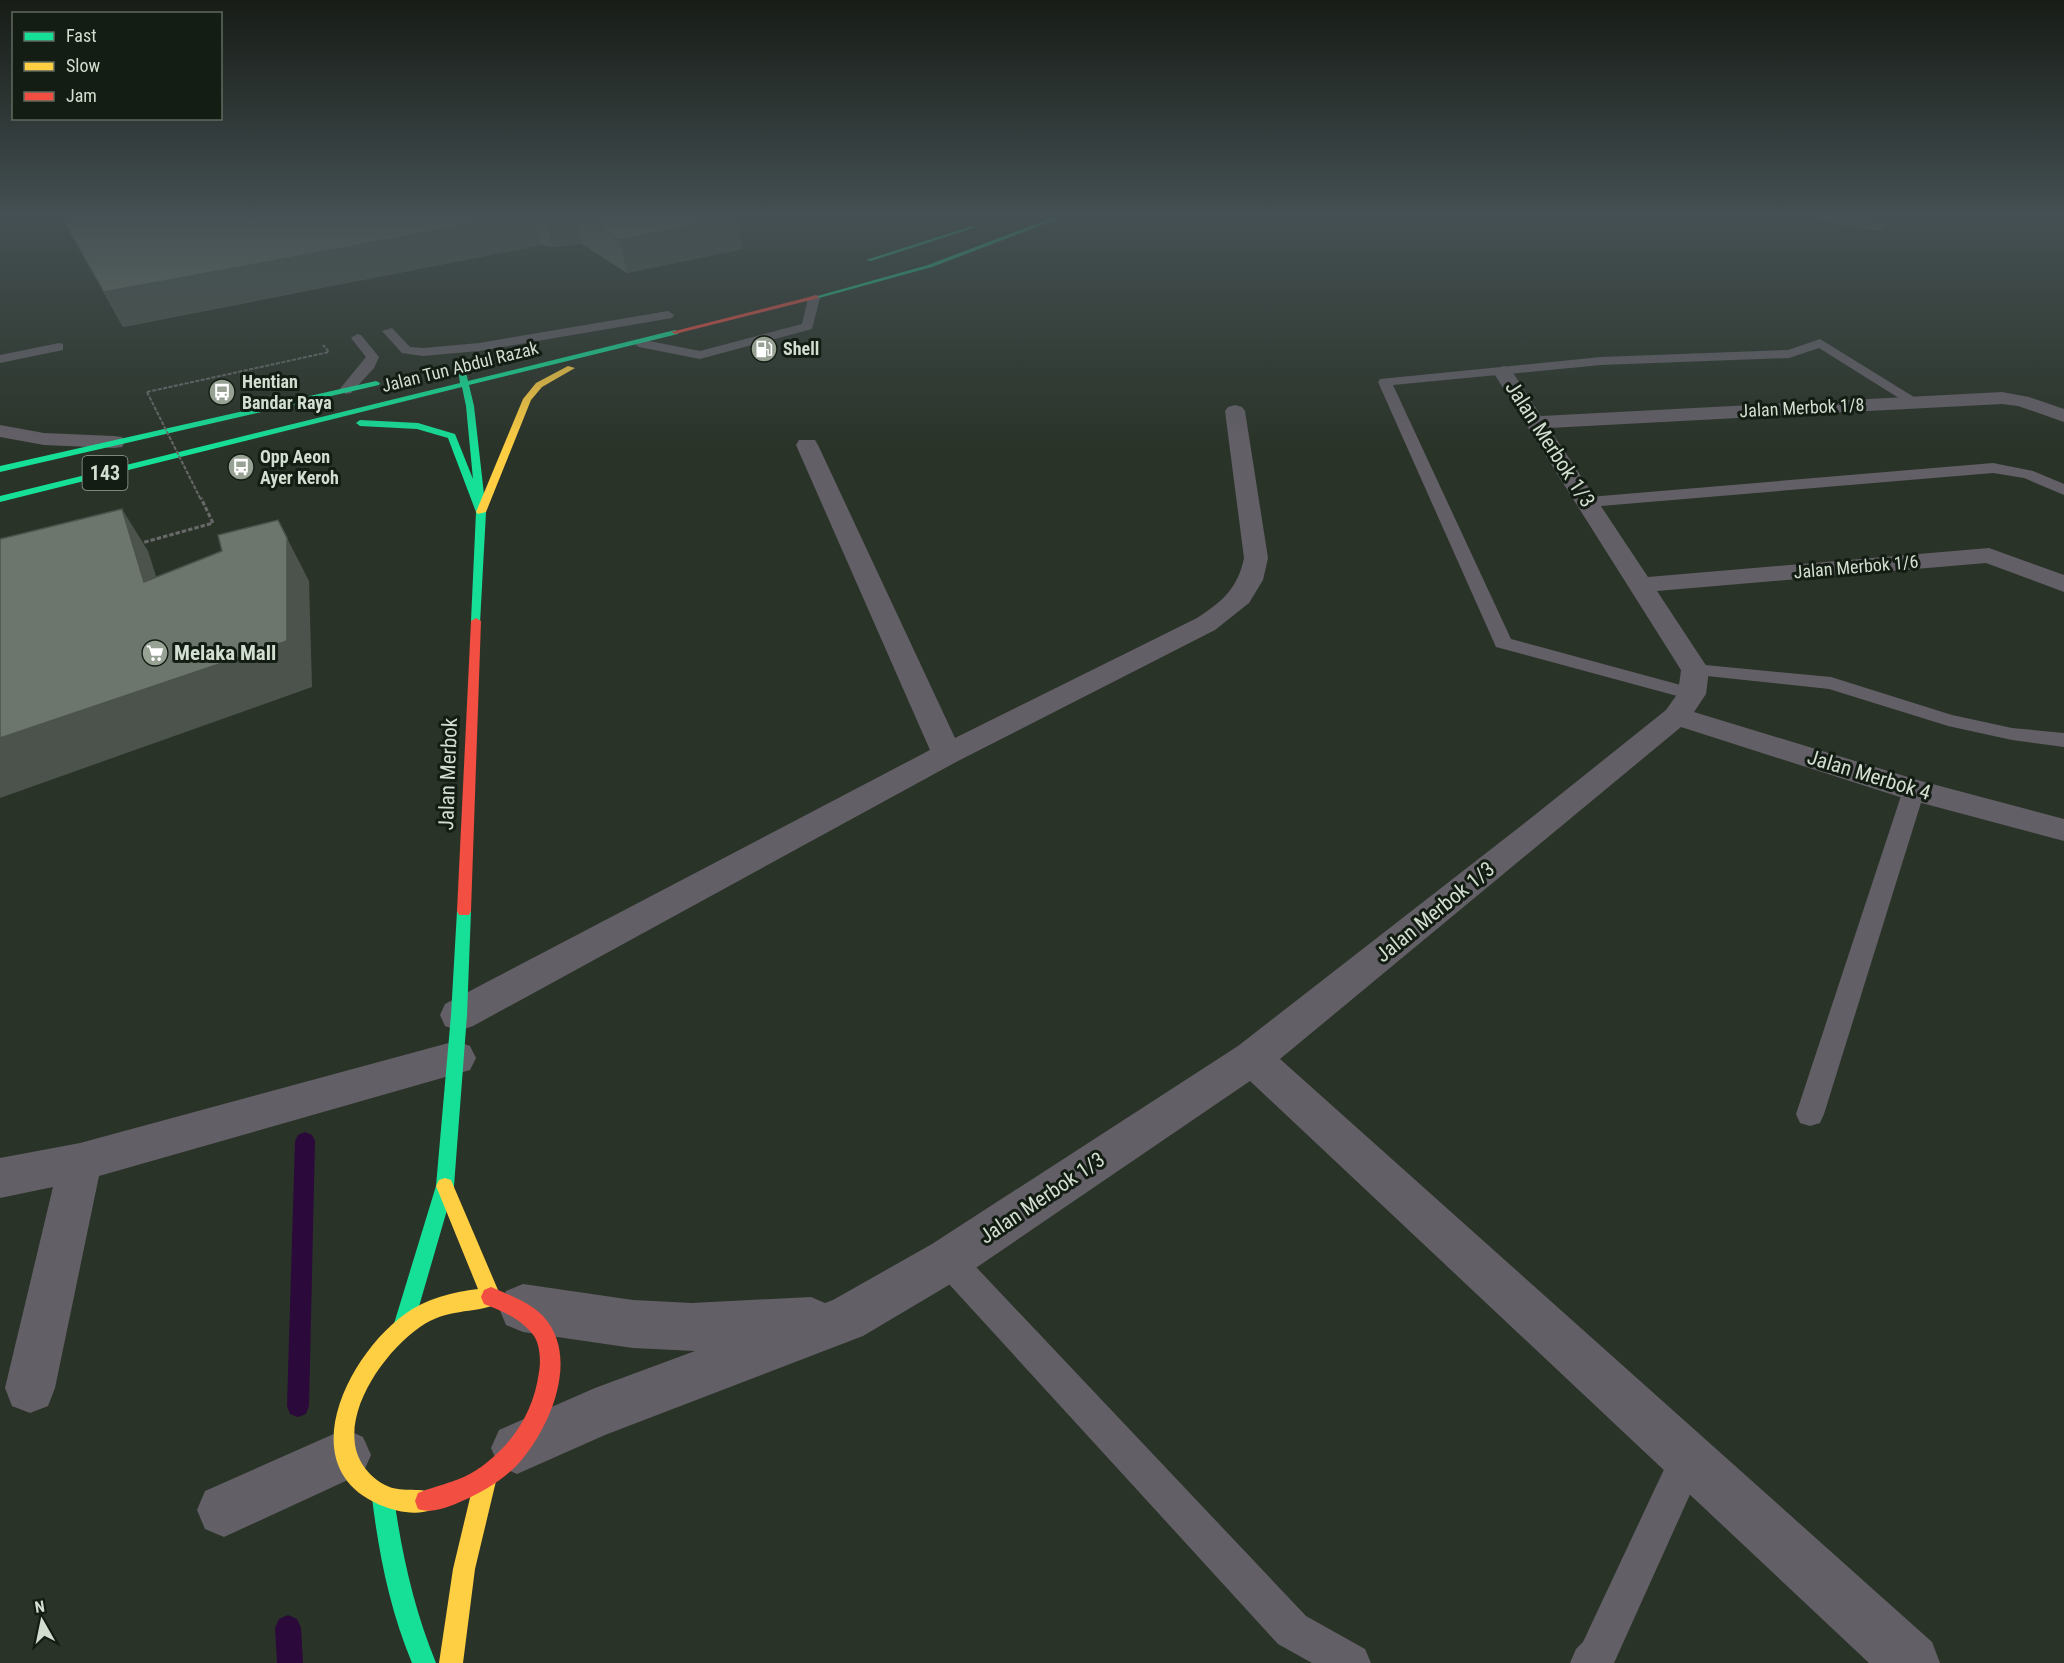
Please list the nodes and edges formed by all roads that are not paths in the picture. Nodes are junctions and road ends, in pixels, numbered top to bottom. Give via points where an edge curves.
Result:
1 (830, 294) edge
2 (814, 298) junction
3 (674, 314) joint
4 (388, 331) dead end
5 (357, 338) dead end
6 (639, 343) junction
7 (59, 347) dead end
8 (608, 350) junction
9 (0, 359) edge
10 (455, 365) joint
11 (1503, 372) junction
12 (388, 381) dead end
13 (466, 384) junction
14 (346, 390) junction
15 (1915, 402) junction
16 (1235, 411) dead end
17 (2064, 416) edge
18 (1536, 422) junction
19 (0, 431) edge
20 (114, 442) junction
21 (807, 445) dead end
22 (209, 447) junction
23 (0, 469) edge
24 (2064, 490) edge
25 (0, 499) edge
26 (1589, 502) junction
27 (481, 512) junction
28 (2064, 584) edge
29 (1642, 585) junction
30 (1687, 693) junction
31 (2064, 740) edge
32 (947, 754) junction
33 (1914, 790) junction
34 (2064, 830) edge
35 (459, 1015) junction
36 (456, 1058) junction
37 (1252, 1058) junction
38 (1810, 1114) dead end
39 (80, 1162) junction
40 (0, 1178) edge
41 (445, 1186) junction
42 (948, 1260) junction
43 (507, 1302) junction
44 (846, 1319) junction
45 (403, 1327) junction
46 (30, 1388) dead end
47 (345, 1455) junction
48 (1688, 1459) junction
49 (501, 1463) junction
50 (383, 1498) junction
51 (224, 1510) dead end
52 (424, 1663) edge
53 (451, 1663) edge
54 (1351, 1663) edge
55 (1590, 1663) edge
56 (1911, 1663) edge

1 - 2 main road, Jalan Tun Abdul Razak / 143
2 - 6 main road, Jalan Tun Abdul Razak / 143
2 - 6 lane via 808,326 700,355
3 - 4 lane via 445,351 406,350
3 - 10 main road, Jalan Tun Abdul Razak
5 - 14 lane via 372,357
6 - 8 main road, Jalan Tun Abdul Razak / 143
7 - 9 lane
8 - 13 main road, Jalan Tun Abdul Razak / 143
8 - 27 main road via 539,385 527,399
10 - 13 main road, Jalan Merbok
11 - 15 lane via 1601,361 1789,354 1820,344
11 - 18 street, Jalan Merbok 1/3
11 - 30 lane via 1385,382 1503,643
12 - 14 main road, Jalan Tun Abdul Razak / 143
13 - 22 main road, Jalan Tun Abdul Razak / 143
13 - 27 main road, Jalan Merbok
14 - 20 main road, Jalan Tun Abdul Razak / 143
15 - 17 street, Jalan Merbok 1/8 via 2002,398
15 - 18 street, Jalan Merbok 1/8
16 - 32 street via 1256,558 1246,594 1206,624
18 - 26 street, Jalan Merbok 1/3
19 - 20 street via 44,439
20 - 23 main road, Jalan Tun Abdul Razak / 143
21 - 32 street
22 - 25 main road, Jalan Tun Abdul Razak / 143
22 - 27 main road via 360,423 432,428 452,436
24 - 26 lane via 2028,474 1993,468
26 - 29 street, Jalan Merbok 1/3
27 - 35 main road, Jalan Merbok
28 - 29 street, Jalan Merbok 1/6 via 1989,555
29 - 30 street, Jalan Merbok 1/3
30 - 31 lane via 1831,683 1948,720
30 - 33 street, Jalan Merbok 4
30 - 37 street, Jalan Merbok 1/3 via 1543,826
32 - 35 street
33 - 34 street, Jalan Merbok 4
33 - 38 lane
35 - 36 main road, Jalan Merbok
36 - 39 street
36 - 41 main road, Jalan Merbok
37 - 42 street, Jalan Merbok 1/3
37 - 48 street
39 - 40 street
39 - 46 street
41 - 43 main road, Jalan Merbok
41 - 45 main road, Jalan Merbok
42 - 44 street, Jalan Merbok 1/3
42 - 54 lane via 1292,1630
43 - 44 street, Jalan Merbok 1/3 via 633,1324 692,1327
43 - 45 main road via 462,1299
43 - 49 main road via 542,1326 551,1352 550,1383 539,1417
44 - 49 street, Jalan Merbok 1/3 via 595,1413
45 - 47 main road via 375,1355 355,1387 343,1422
47 - 50 main road via 357,1481
47 - 51 street
48 - 55 lane via 1597,1656
48 - 56 street
49 - 50 main road via 452,1495 415,1503
49 - 53 main road via 468,1539
50 - 52 main road via 393,1575 406,1626

